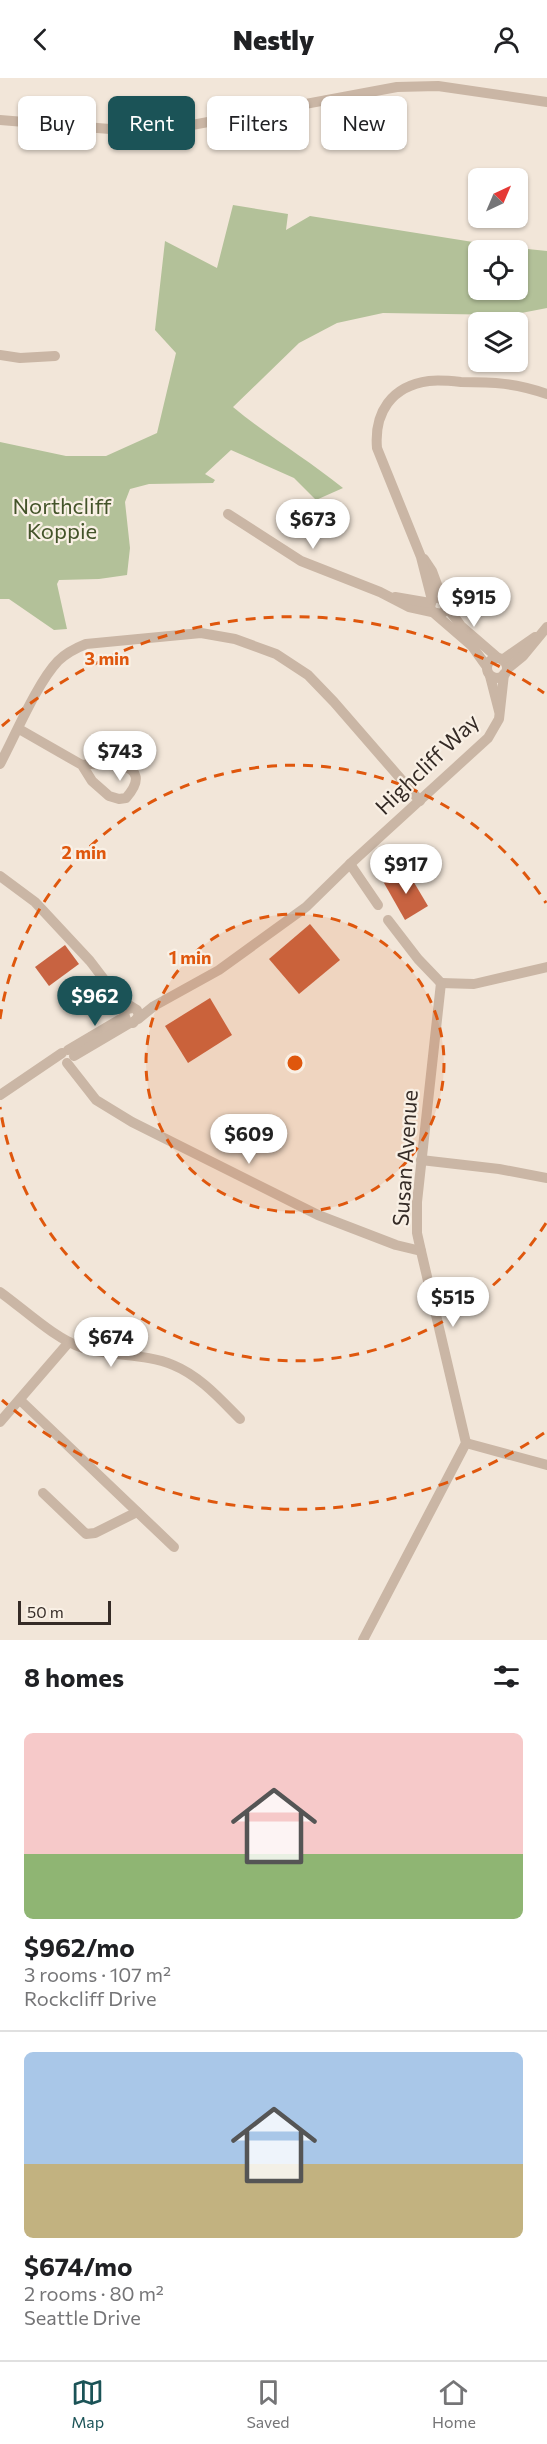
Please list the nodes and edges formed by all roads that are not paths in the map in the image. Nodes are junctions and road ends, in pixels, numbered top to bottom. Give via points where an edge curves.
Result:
1 (547, 102) edge
2 (0, 120) edge
3 (0, 355) edge
4 (55, 356) dead end
5 (547, 394) edge
6 (228, 514) dead end
7 (436, 605) junction
8 (547, 627) edge
9 (503, 665) junction
10 (489, 671) junction
11 (500, 714) junction
12 (19, 729) junction
13 (0, 765) edge
14 (82, 765) junction
15 (420, 801) junction
16 (350, 864) junction
17 (0, 876) edge
18 (378, 905) dead end
19 (388, 920) dead end
20 (547, 967) edge
21 (441, 983) junction
22 (130, 1015) junction
23 (68, 1057) junction
24 (0, 1095) edge
25 (421, 1160) junction
26 (547, 1178) edge
27 (421, 1251) junction
28 (0, 1292) edge
29 (69, 1342) junction
30 (20, 1400) junction
31 (240, 1419) dead end
32 (0, 1422) edge
33 (466, 1443) junction
34 (547, 1465) edge
35 (43, 1493) dead end
36 (137, 1512) junction
37 (174, 1547) dead end
38 (363, 1640) edge

1 - 2 street via 424,85 165,130
3 - 4 street
5 - 7 street via 508,382 429,381 410,387 384,406 375,432 376,448 421,557 432,571
6 - 7 street via 301,561 409,607
7 - 9 street
7 - 10 street
8 - 9 street via 523,656
9 - 10 street via 489,662
9 - 10 street via 500,678
9 - 11 street, Highcliff Way
10 - 11 street, Highcliff Way
11 - 15 street, Highcliff Way via 488,738
12 - 13 street
12 - 14 street
12 - 15 street via 46,678 58,661 72,651 86,644 201,633 234,639 276,654 308,675
14 - 14 street via 112,762 134,774 136,781 126,798 119,799 109,796 92,781
15 - 16 street, Highcliff Way
16 - 18 street
16 - 22 street, Highcliff Way via 306,907 257,944 219,970
17 - 22 street via 35,902 65,933
19 - 21 street
20 - 21 street via 474,984
21 - 25 street, Susan Avenue
22 - 23 street, Highcliff Way
23 - 24 street, Highcliff Way via 44,1066
23 - 27 street via 96,1100 109,1109 318,1215
25 - 26 street
25 - 27 street, Susan Avenue via 417,1223
27 - 33 street, Susan Avenue
28 - 29 street
29 - 30 street
29 - 31 street via 104,1353 171,1364 198,1379
30 - 32 street
30 - 36 street
33 - 34 street
33 - 38 street
35 - 36 street via 86,1534
36 - 37 street

